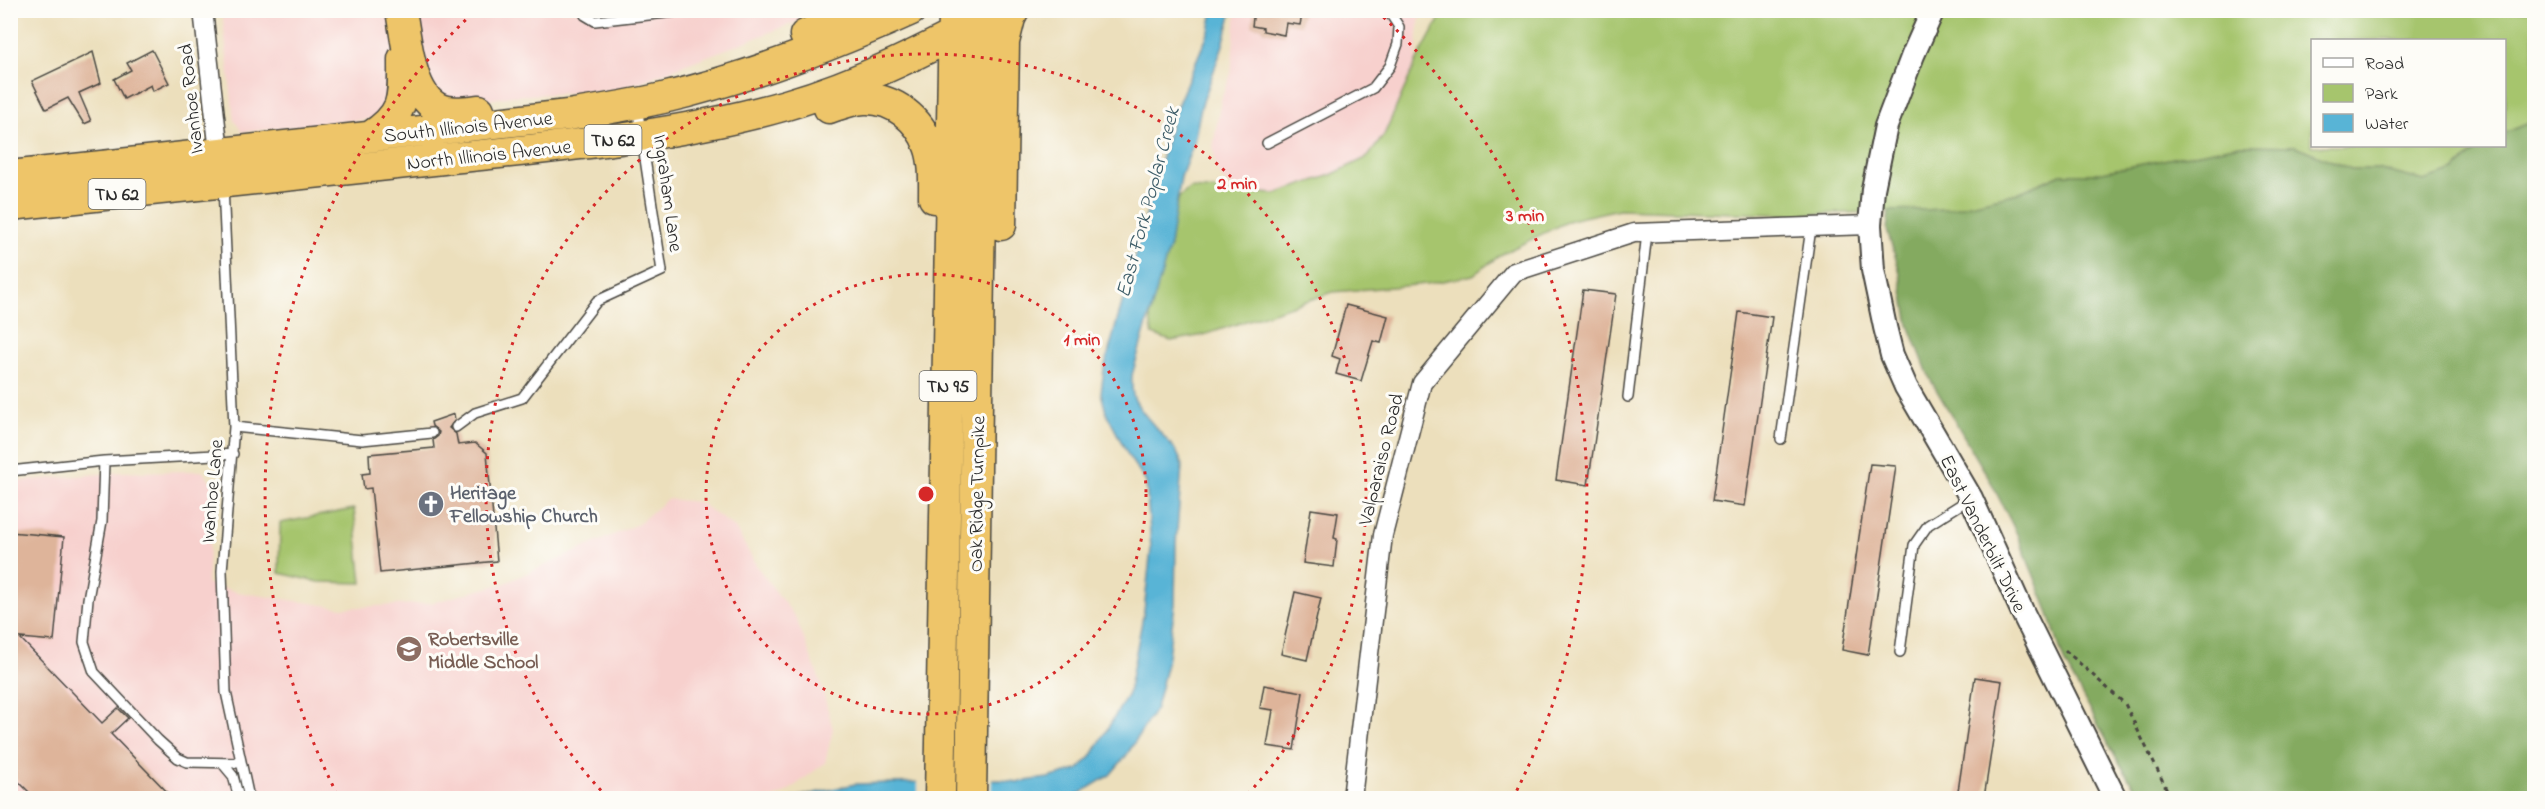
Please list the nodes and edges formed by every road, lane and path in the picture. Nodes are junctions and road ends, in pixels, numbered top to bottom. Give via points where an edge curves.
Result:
1 (203, 10) edge
2 (583, 10) edge
3 (693, 10) edge
4 (857, 10) edge
5 (911, 10) edge
6 (1014, 10) edge
7 (1388, 10) edge
8 (1933, 10) edge
9 (401, 11) edge
10 (990, 13) edge
11 (953, 23) edge
12 (704, 86) junction
13 (637, 104) junction
14 (725, 121) junction
15 (371, 136) junction
16 (642, 136) junction
17 (1267, 143) dead end
18 (219, 152) junction
19 (10, 176) edge
20 (223, 183) junction
21 (10, 206) edge
22 (1870, 225) junction
23 (1811, 228) junction
24 (1647, 233) junction
25 (950, 314) junction
26 (1628, 397) dead end
27 (459, 426) dead end
28 (234, 427) junction
29 (432, 433) dead end
30 (1781, 440) dead end
31 (233, 454) junction
32 (104, 461) junction
33 (10, 471) edge
34 (1971, 498) junction
35 (974, 592) junction
36 (2057, 643) dead end
37 (1900, 652) dead end
38 (239, 763) junction
39 (223, 764) junction
40 (239, 798) edge
41 (249, 798) edge
42 (940, 798) edge
43 (971, 798) edge
44 (1352, 798) edge
45 (2115, 798) edge
46 (2172, 798) edge

1 - 18 street, Ivanhoe Road
2 - 3 lane via 595,21
4 - 12 highway via 819,30 746,57
5 - 12 highway, South Illinois Avenue / TN 62 via 842,40
6 - 35 highway via 1004,42 997,415
7 - 17 lane via 1399,27 1398,44 1390,66 1373,88
8 - 22 street, East Vanderbilt Drive via 1886,126
9 - 13 highway via 416,84 427,102 445,111 550,102
9 - 15 highway via 401,107 388,125
10 - 11 highway, North Illinois Avenue / TN 62
10 - 35 highway, Oak Ridge Turnpike / TN 95
11 - 14 highway, North Illinois Avenue / TN 62 via 894,65 787,105
11 - 25 highway, Oak Ridge Turnpike / TN 95
12 - 13 highway, South Illinois Avenue / TN 62
13 - 15 highway, South Illinois Avenue / TN 62
13 - 16 lane, Ingraham Lane
14 - 16 highway, North Illinois Avenue / TN 62
14 - 25 highway via 798,116 865,99 882,100 904,111 930,147 937,251
15 - 18 highway, South Illinois Avenue / TN 62
16 - 20 highway, North Illinois Avenue / TN 62
16 - 27 lane, Ingraham Lane via 662,271 597,301 522,398 475,413
18 - 19 highway, South Illinois Avenue / TN 62
18 - 20 street, Ivanhoe Road
20 - 21 highway, North Illinois Avenue / TN 62
20 - 28 lane, Ivanhoe Lane
22 - 23 street, Valparaiso Road
22 - 34 street, East Vanderbilt Drive via 1873,270 1892,355 1906,387
23 - 24 street, Valparaiso Road
23 - 30 lane
24 - 26 lane
24 - 44 street, Valparaiso Road via 1634,233 1514,272 1422,383 1383,535
25 - 42 highway, Oak Ridge Turnpike / TN 95
28 - 29 lane via 362,440
28 - 31 lane, Ivanhoe Lane
31 - 32 lane
31 - 38 lane, Ivanhoe Lane via 222,571 223,630 226,692
32 - 33 lane
32 - 39 lane via 102,521 84,642 94,672 178,758
34 - 37 lane via 1928,525 1914,545
34 - 45 street, East Vanderbilt Drive
35 - 43 highway, Oak Ridge Turnpike / TN 95
36 - 46 path via 2126,704
38 - 39 lane
38 - 41 lane, Ivanhoe Lane
39 - 40 lane via 233,776

